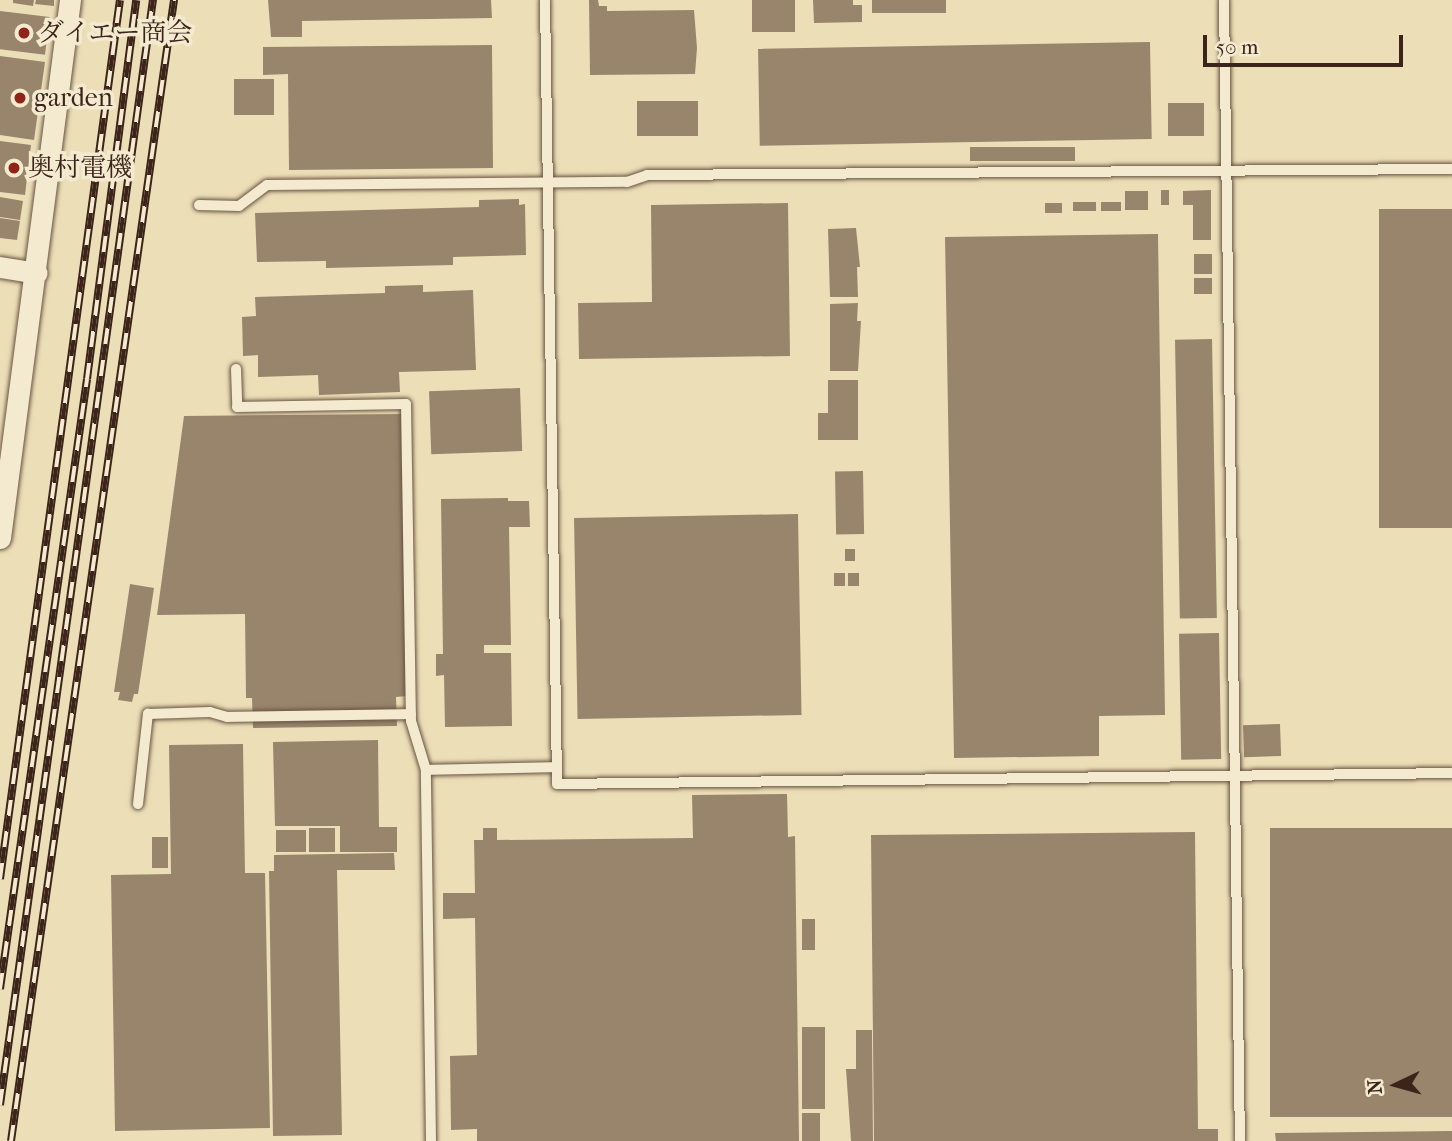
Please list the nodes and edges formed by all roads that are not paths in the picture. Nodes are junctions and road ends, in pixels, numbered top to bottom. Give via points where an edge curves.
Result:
1 (70, 0) edge
2 (545, 0) edge
3 (1224, 0) edge
4 (1452, 169) edge
5 (1226, 171) junction
6 (547, 183) junction
7 (200, 205) dead end
8 (0, 267) edge
9 (37, 273) junction
10 (236, 369) dead end
11 (0, 538) edge
12 (411, 714) junction
13 (557, 768) junction
14 (426, 770) junction
15 (1452, 773) edge
16 (1235, 775) junction
17 (138, 804) dead end
18 (430, 1141) edge
19 (1240, 1141) edge

1 - 9 street
2 - 6 lane
3 - 5 lane
4 - 5 lane
5 - 6 lane via 647,175 627,182
5 - 16 lane
6 - 7 lane via 267,185 239,206
6 - 13 lane
8 - 9 street
9 - 11 street
10 - 12 lane via 237,407 406,404
12 - 14 lane
12 - 17 lane via 148,714
13 - 14 lane
13 - 16 lane via 557,784
14 - 18 lane
15 - 16 lane
16 - 19 lane

